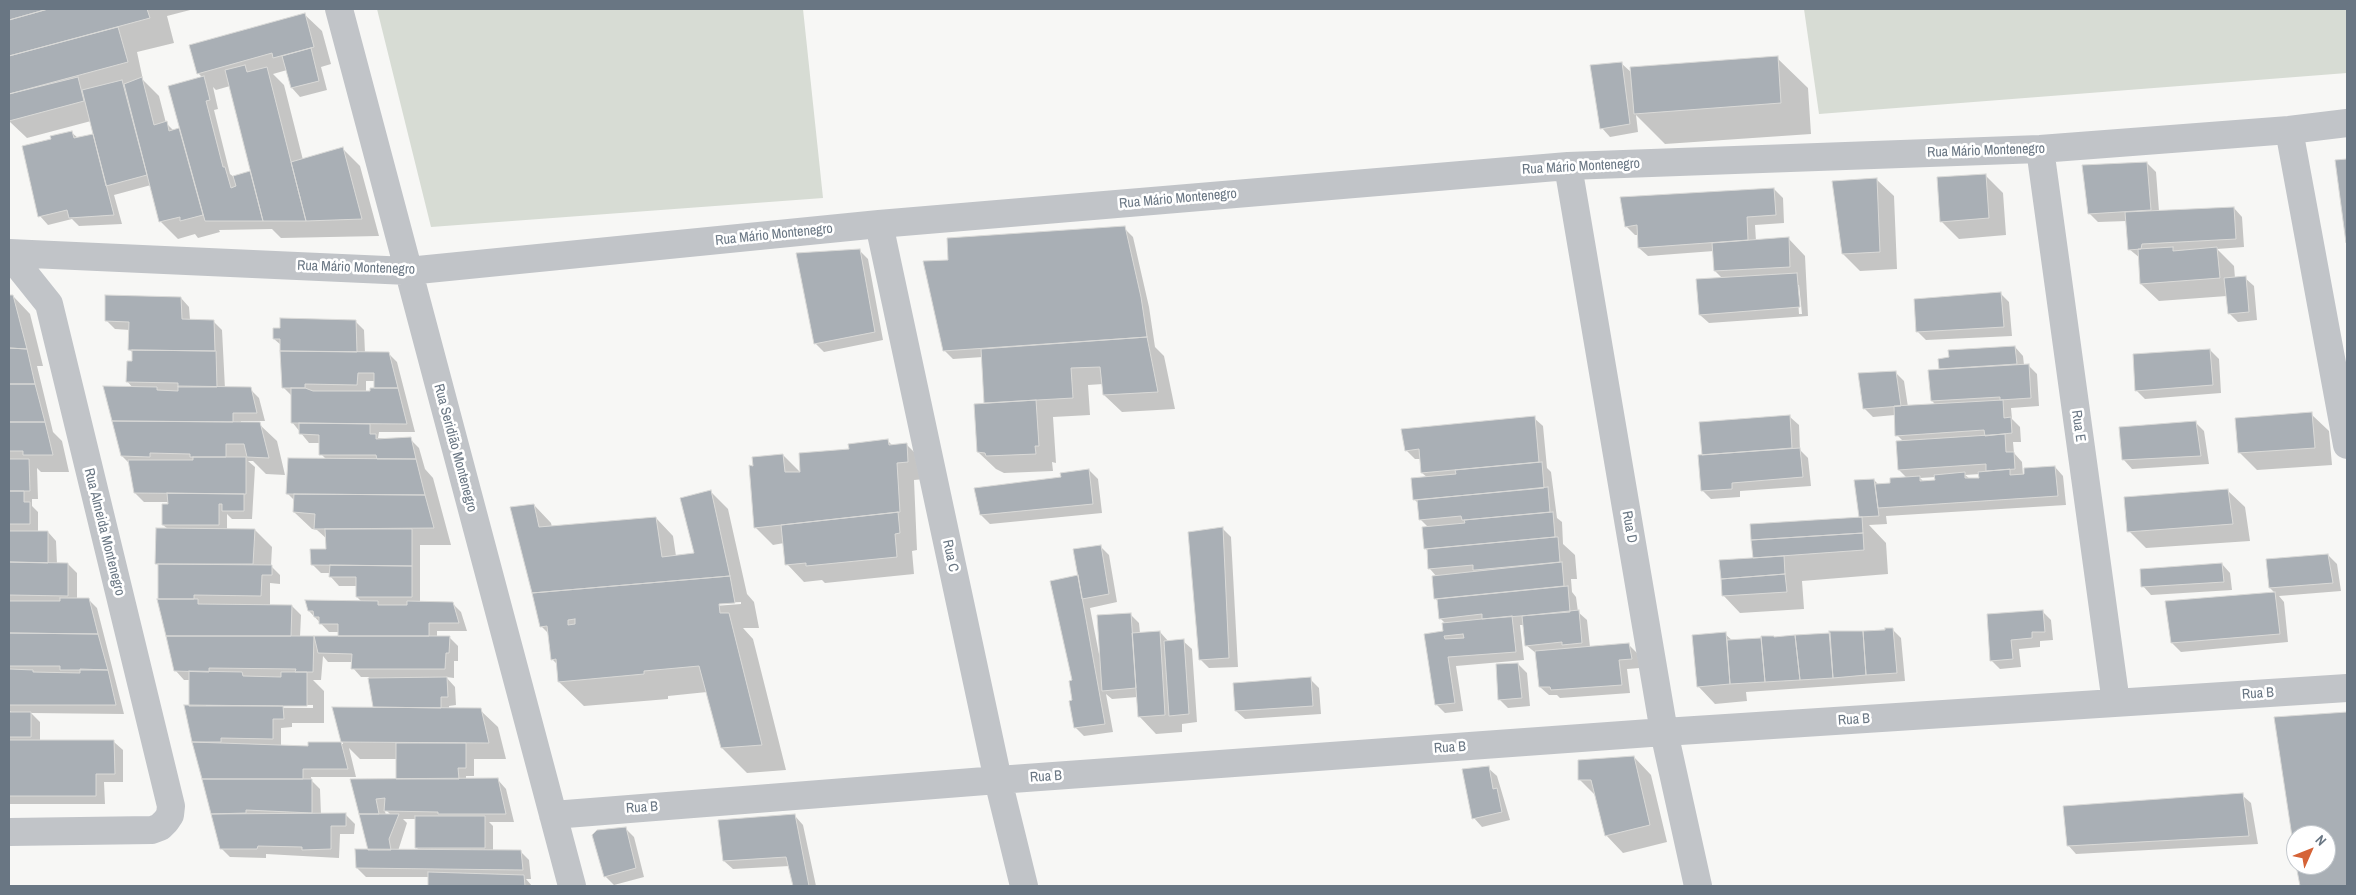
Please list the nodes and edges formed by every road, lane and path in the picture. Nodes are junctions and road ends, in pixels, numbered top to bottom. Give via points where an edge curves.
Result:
1 (339, 9) edge
2 (2347, 123) edge
3 (2288, 130) junction
4 (2040, 149) junction
5 (1568, 166) junction
6 (879, 224) junction
7 (9, 253) edge
8 (408, 271) junction
9 (2347, 445) edge
10 (2347, 688) edge
11 (2116, 703) junction
12 (1664, 732) junction
13 (998, 780) junction
14 (553, 815) junction
15 (9, 832) edge
16 (572, 886) edge
17 (1024, 886) edge
18 (1698, 886) edge

1 - 8 street, Rua Seridião Montenegro
2 - 3 street, Rua Mário Montenegro
3 - 4 street, Rua Mário Montenegro
3 - 9 street
4 - 5 street, Rua Mário Montenegro
4 - 11 street, Rua E
5 - 6 street, Rua Mário Montenegro
5 - 12 street, Rua D
6 - 8 street, Rua Mário Montenegro
6 - 13 street, Rua C
7 - 8 street, Rua Mário Montenegro
7 - 15 street, Rua Almeida Montenegro via 49,304 170,806 166,821 152,830
8 - 14 street, Rua Seridião Montenegro
10 - 11 street, Rua B
11 - 12 street, Rua B
12 - 13 street, Rua B
12 - 18 street, Rua D
13 - 14 street, Rua B
13 - 17 street, Rua C
14 - 16 street, Rua Seridião Montenegro

